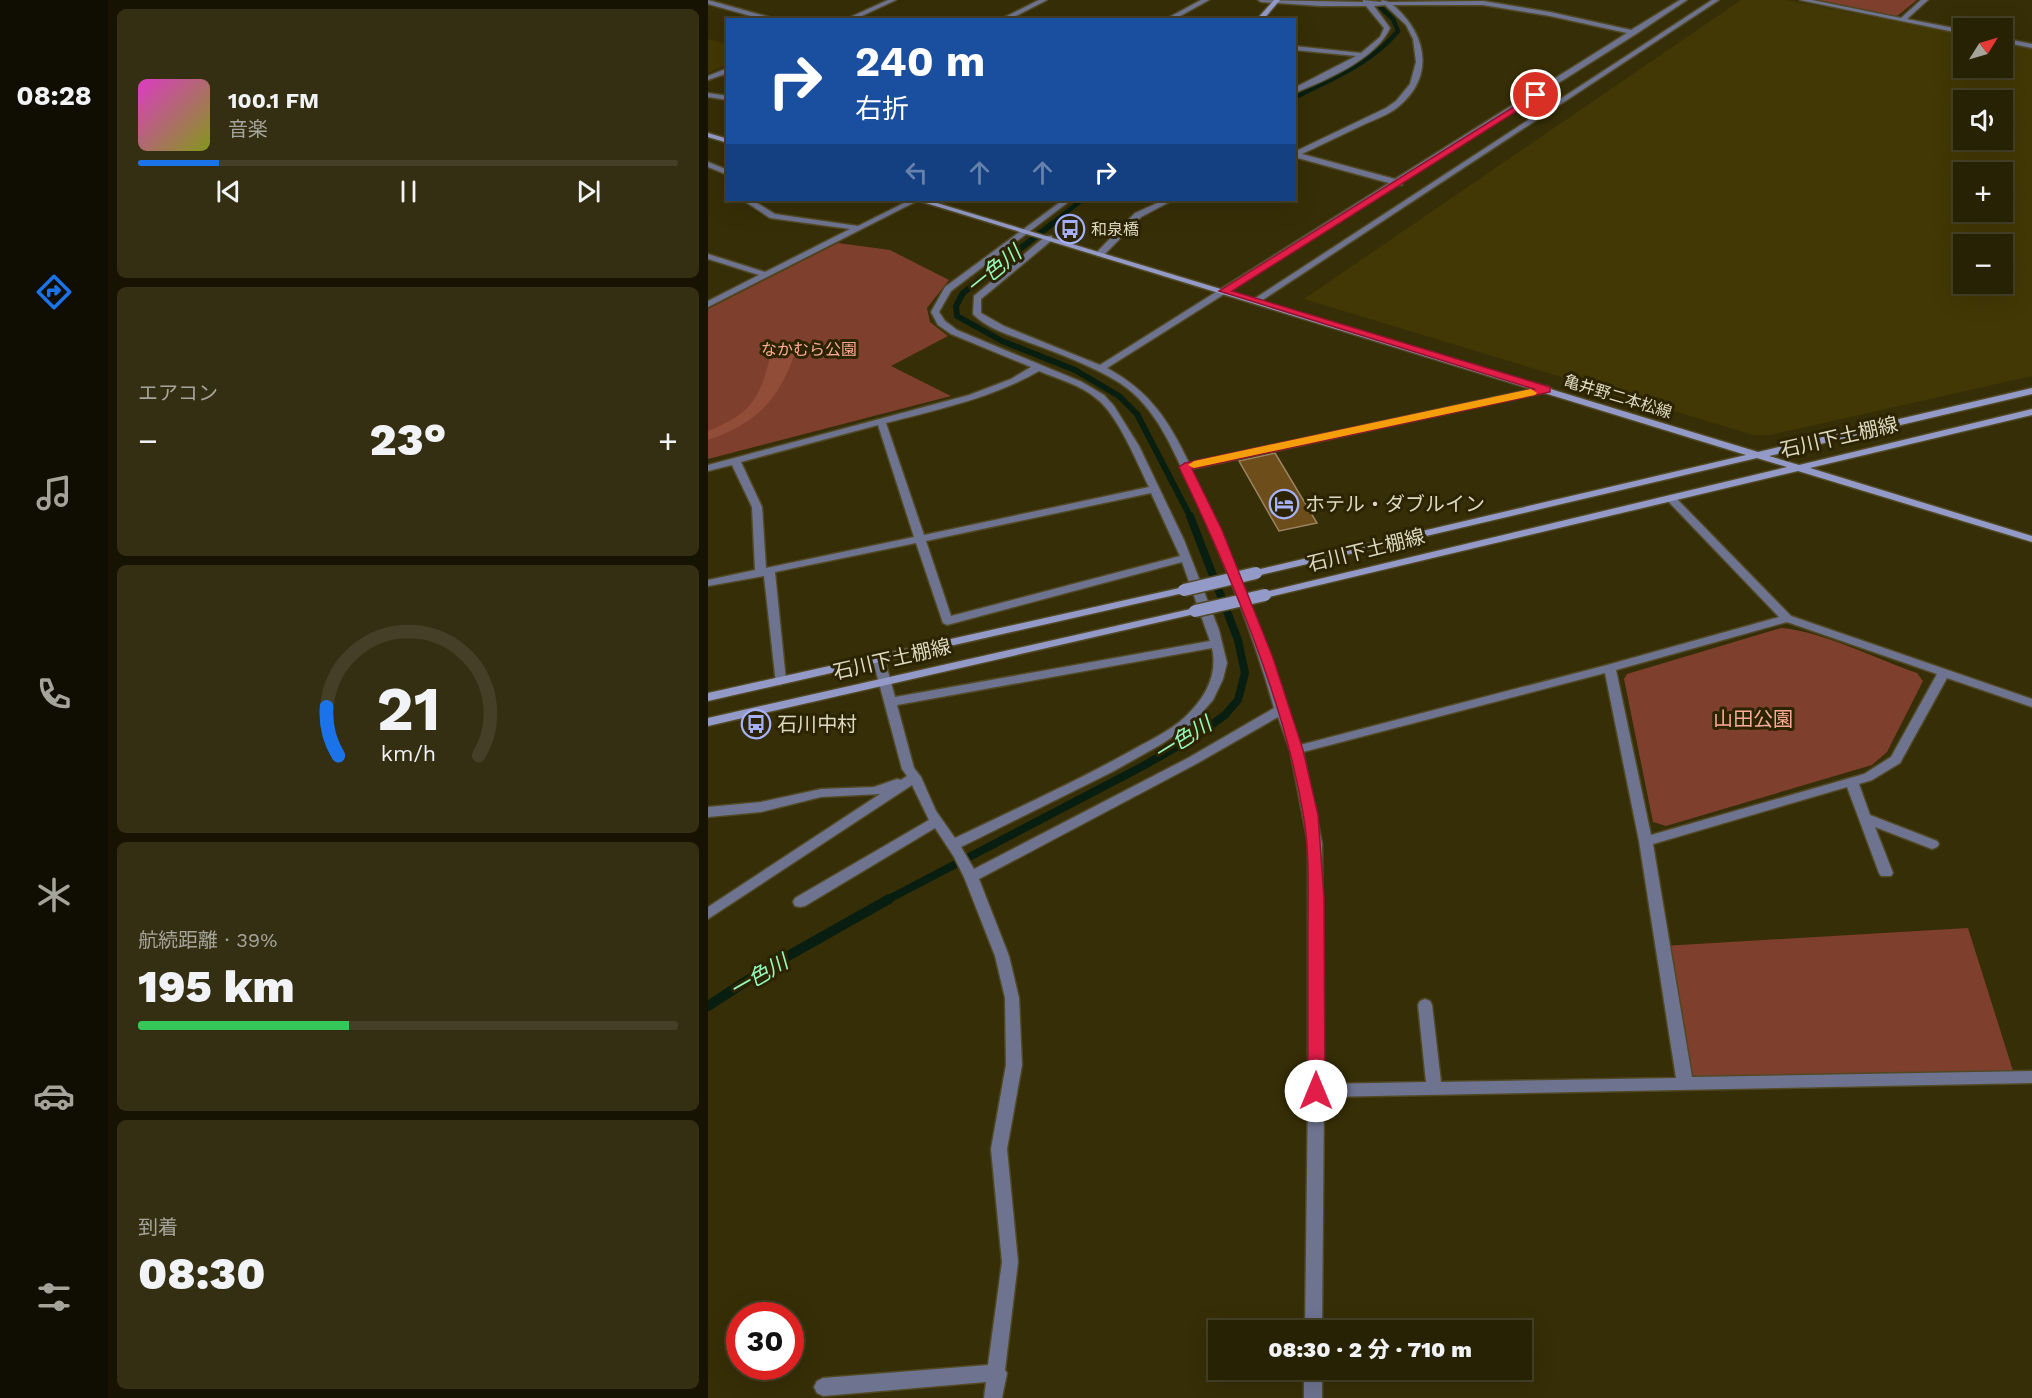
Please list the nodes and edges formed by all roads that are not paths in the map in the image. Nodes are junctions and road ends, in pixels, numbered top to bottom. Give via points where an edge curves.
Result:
1 (893, 0) edge
2 (1044, 0) edge
3 (1206, 0) edge
4 (1261, 0) edge
5 (1507, 0) edge
6 (1684, 0) edge
7 (1716, 0) edge
8 (1803, 0) edge
9 (1925, 0) edge
10 (1276, 1) edge
11 (1365, 1) edge
12 (1384, 1) edge
13 (708, 2) edge
14 (1498, 5) junction
15 (767, 18) edge
16 (852, 18) edge
17 (1006, 18) edge
18 (1171, 18) edge
19 (1261, 18) edge
20 (1902, 20) junction
21 (1953, 30) edge
22 (1634, 33) junction
23 (2013, 42) edge
24 (2032, 46) edge
25 (1296, 48) edge
26 (1362, 55) junction
27 (726, 71) edge
28 (708, 78) edge
29 (1296, 90) edge
30 (708, 95) edge
31 (726, 98) edge
32 (708, 135) edge
33 (726, 140) edge
34 (1296, 155) edge
35 (1296, 155) edge
36 (708, 164) edge
37 (726, 172) edge
38 (1399, 183) junction
39 (748, 201) edge
40 (913, 201) edge
41 (923, 201) edge
42 (1066, 201) edge
43 (1167, 201) edge
44 (857, 228) junction
45 (1028, 232) junction
46 (1047, 238) junction
47 (1100, 254) junction
48 (708, 256) edge
49 (766, 275) junction
50 (1224, 291) junction
51 (1254, 301) junction
52 (708, 304) edge
53 (1038, 367) junction
54 (1100, 369) junction
55 (1547, 389) junction
56 (2032, 392) edge
57 (2032, 412) edge
58 (881, 422) junction
59 (1758, 456) junction
60 (735, 461) junction
61 (1185, 467) junction
62 (1797, 467) junction
63 (708, 468) edge
64 (1156, 489) junction
65 (1670, 498) junction
66 (920, 539) junction
67 (2032, 539) edge
68 (1186, 558) junction
69 (765, 572) junction
70 (708, 583) edge
71 (1787, 618) junction
72 (1216, 644) junction
73 (878, 657) junction
74 (1610, 668) junction
75 (1944, 673) junction
76 (884, 680) junction
77 (780, 681) junction
78 (708, 697) edge
79 (889, 702) junction
80 (2032, 703) edge
81 (1281, 710) junction
82 (708, 722) edge
83 (1296, 750) junction
84 (915, 777) junction
85 (1851, 781) junction
86 (708, 812) edge
87 (1865, 818) junction
88 (937, 821) junction
89 (1646, 841) junction
90 (1932, 844) dead end
91 (957, 850) junction
92 (1886, 873) dead end
93 (971, 877) junction
94 (800, 902) dead end
95 (708, 914) edge
96 (1425, 1005) dead end
97 (2032, 1077) edge
98 (1685, 1084) junction
99 (1434, 1089) junction
100 (1316, 1091) junction
101 (1313, 1320) edge
102 (998, 1373) junction
103 (1313, 1380) edge
104 (823, 1387) dead end
105 (993, 1398) edge
106 (1313, 1398) edge

1 - 16 street
2 - 17 street
3 - 18 street
4 - 10 street
5 - 14 street
6 - 22 street
7 - 51 street
8 - 20 street
9 - 20 street
10 - 11 street
10 - 19 street
11 - 12 street
11 - 26 street via 1387,27 1378,45
12 - 14 street
12 - 34 street via 1402,18 1416,40 1420,61 1413,86 1389,110
13 - 15 street
14 - 22 street
20 - 21 street
22 - 38 street
23 - 24 street
25 - 26 street
26 - 29 street
27 - 28 street
30 - 31 street
32 - 33 street
35 - 38 street
36 - 37 street
38 - 50 street
39 - 44 street via 780,218
40 - 44 street
41 - 45 street, 亀井野二本松線
42 - 45 street
43 - 47 street via 1138,215
44 - 49 street
45 - 46 street, 亀井野二本松線
45 - 53 street via 948,289 935,312 941,323 954,332
46 - 47 street, 亀井野二本松線
46 - 54 street via 976,298 977,314 995,326
47 - 50 street, 亀井野二本松線
48 - 49 street
49 - 52 street
50 - 51 street, 亀井野二本松線
50 - 54 street
51 - 55 street, 亀井野二本松線
53 - 58 street via 972,397
53 - 64 street via 1101,397 1119,420
54 - 61 street via 1127,384 1149,404 1172,438
55 - 59 street, 亀井野二本松線
55 - 61 street
56 - 59 street, 石川下土棚線
57 - 62 street, 石川下土棚線
58 - 60 street
58 - 66 street
59 - 62 street, 亀井野二本松線
59 - 73 street, 石川下土棚線, bridge
60 - 63 street
60 - 69 street via 757,507
61 - 81 street via 1249,610
62 - 65 street, 石川下土棚線
62 - 67 street, 亀井野二本松線
64 - 66 street
64 - 68 street
65 - 71 street
65 - 76 street, 石川下土棚線, bridge via 1265,595
66 - 68 street via 947,621
66 - 69 street
68 - 72 street
69 - 70 street
69 - 77 street
71 - 74 street
71 - 75 street
72 - 79 street
72 - 91 street via 1221,663 1217,679 1207,700 1188,721
73 - 76 street
73 - 77 street, 石川下土棚線
74 - 83 street
74 - 89 street
75 - 80 street
75 - 85 street via 1896,760 1868,777
76 - 79 street
76 - 82 street, 石川下土棚線
77 - 78 street, 石川下土棚線
79 - 84 street via 908,769
81 - 83 street
81 - 93 street
83 - 100 street via 1315,843
84 - 86 street via 875,791 848,790 761,807
84 - 88 street
84 - 95 street
85 - 87 street
85 - 89 street
87 - 90 street
87 - 92 street
88 - 91 street
88 - 94 street
89 - 98 street
91 - 93 street
93 - 102 street via 1002,956 1012,998 1014,1065 999,1149 1010,1262
96 - 99 street
97 - 98 street
98 - 99 street
99 - 100 street
100 - 101 street
102 - 104 street
102 - 105 street
103 - 106 street

